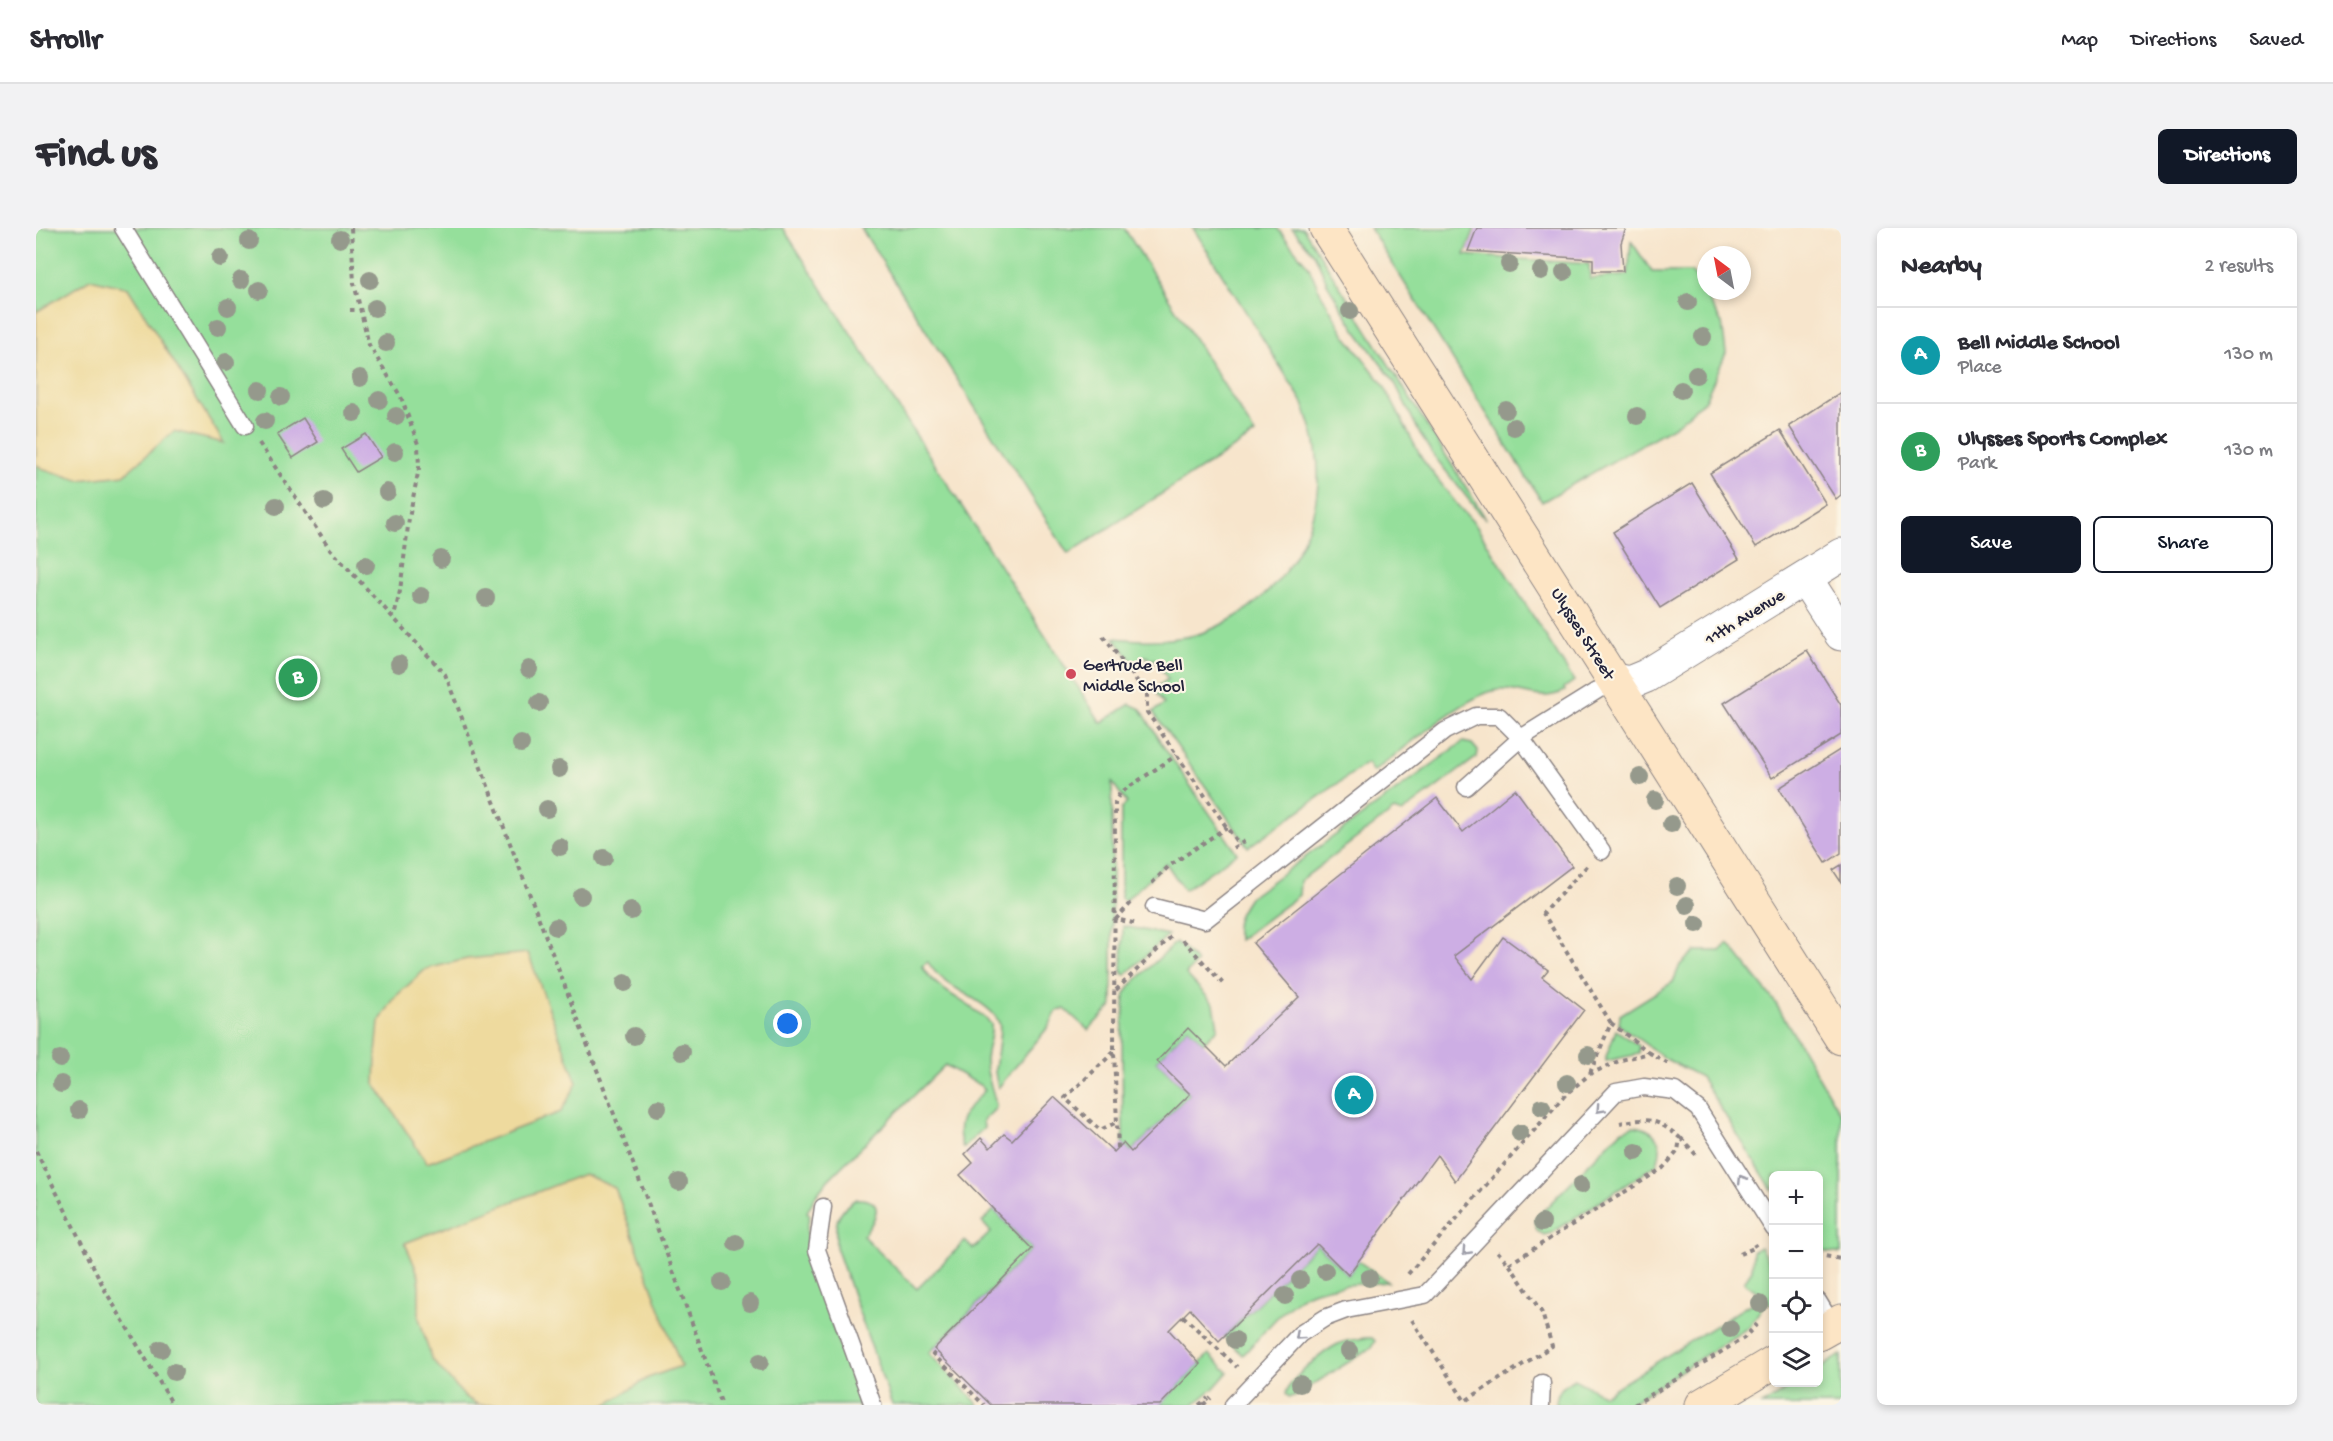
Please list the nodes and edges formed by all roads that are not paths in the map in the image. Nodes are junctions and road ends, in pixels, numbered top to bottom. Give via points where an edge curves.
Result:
1 (123, 228) edge
2 (1326, 228) edge
3 (250, 431) road end
4 (1841, 555) edge
5 (1805, 578) junction
6 (1841, 634) edge
7 (1614, 680) junction
8 (1521, 738) junction
9 (1466, 787) dead end
10 (1602, 851) road end
11 (1154, 908) dead end
12 (1841, 1038) edge
13 (823, 1207) dead end
14 (1771, 1225) edge
15 (1769, 1364) edge
16 (1542, 1383) dead end
17 (873, 1405) edge
18 (1233, 1405) edge
19 (1541, 1405) edge
20 (1702, 1405) edge

1 - 3 lane
2 - 7 street, Ulysses Street
4 - 5 street, 11th Avenue
5 - 6 street
5 - 7 street, 11th Avenue via 1646,676 1629,683
7 - 8 lane
7 - 12 street, Ulysses Street
8 - 9 lane
8 - 10 lane
8 - 11 lane via 1499,716 1476,716 1445,731 1205,920
13 - 17 lane via 817,1250
14 -> 18 lane via 1698,1109 1675,1091 1644,1087 1617,1092 1425,1295 1346,1310 1325,1318 1300,1334
15 - 20 street
16 - 19 lane

